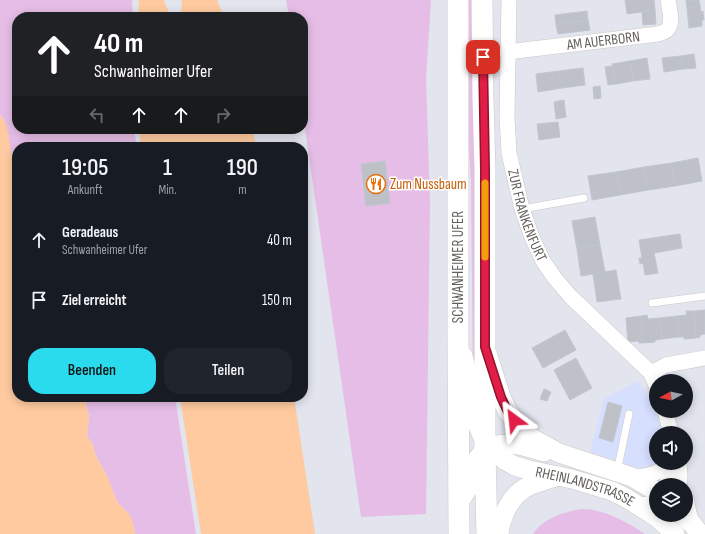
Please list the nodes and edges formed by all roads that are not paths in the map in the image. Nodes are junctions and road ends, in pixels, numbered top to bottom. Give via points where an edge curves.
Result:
1 (458, 0) edge
2 (482, 0) edge
3 (509, 0) edge
4 (668, 0) edge
5 (507, 52) junction
6 (584, 198) dead end
7 (522, 209) junction
8 (705, 296) edge
9 (652, 303) dead end
10 (458, 331) junction
11 (485, 347) junction
12 (705, 358) edge
13 (658, 374) edge
14 (649, 375) edge
15 (629, 414) dead end
16 (487, 447) junction
17 (559, 453) junction
18 (662, 470) edge
19 (625, 475) junction
20 (560, 476) junction
21 (649, 487) edge
22 (459, 502) junction
23 (647, 504) edge
24 (671, 526) edge
25 (459, 534) edge
26 (487, 534) edge
27 (499, 534) edge

1 - 10 main road, SCHWANHEIMER UFER
2 - 11 main road, SCHWANHEIMER UFER
3 - 5 street, ZUR FRANKENFURT
4 - 5 street, AM AUERBORN via 671,21 663,33
5 - 7 street, ZUR FRANKENFURT via 509,153
6 - 7 lane
7 - 14 street, ZUR FRANKENFURT via 540,255 554,278
8 - 9 lane
10 - 16 street via 473,413
10 - 22 main road, SCHWANHEIMER UFER
11 - 16 main road, SCHWANHEIMER UFER
11 - 17 street, RHEINLANDSTRASSE via 507,410 528,436
12 - 13 street via 666,365
15 - 19 lane
16 - 17 street, RHEINLANDSTRASSE via 510,443 543,452
16 - 20 street, RHEINLANDSTRASSE via 515,466
16 - 22 street via 473,464 470,484
16 - 26 main road, SCHWANHEIMER UFER
17 - 19 street, RHEINLANDSTRASSE
18 - 19 street via 643,476
19 - 21 street, RHEINLANDSTRASSE
20 - 23 street, RHEINLANDSTRASSE
20 - 27 street via 528,486 519,493 506,509
22 - 25 main road, SCHWANHEIMER UFER
23 - 24 street, RHEINLANDSTRASSE via 659,519

